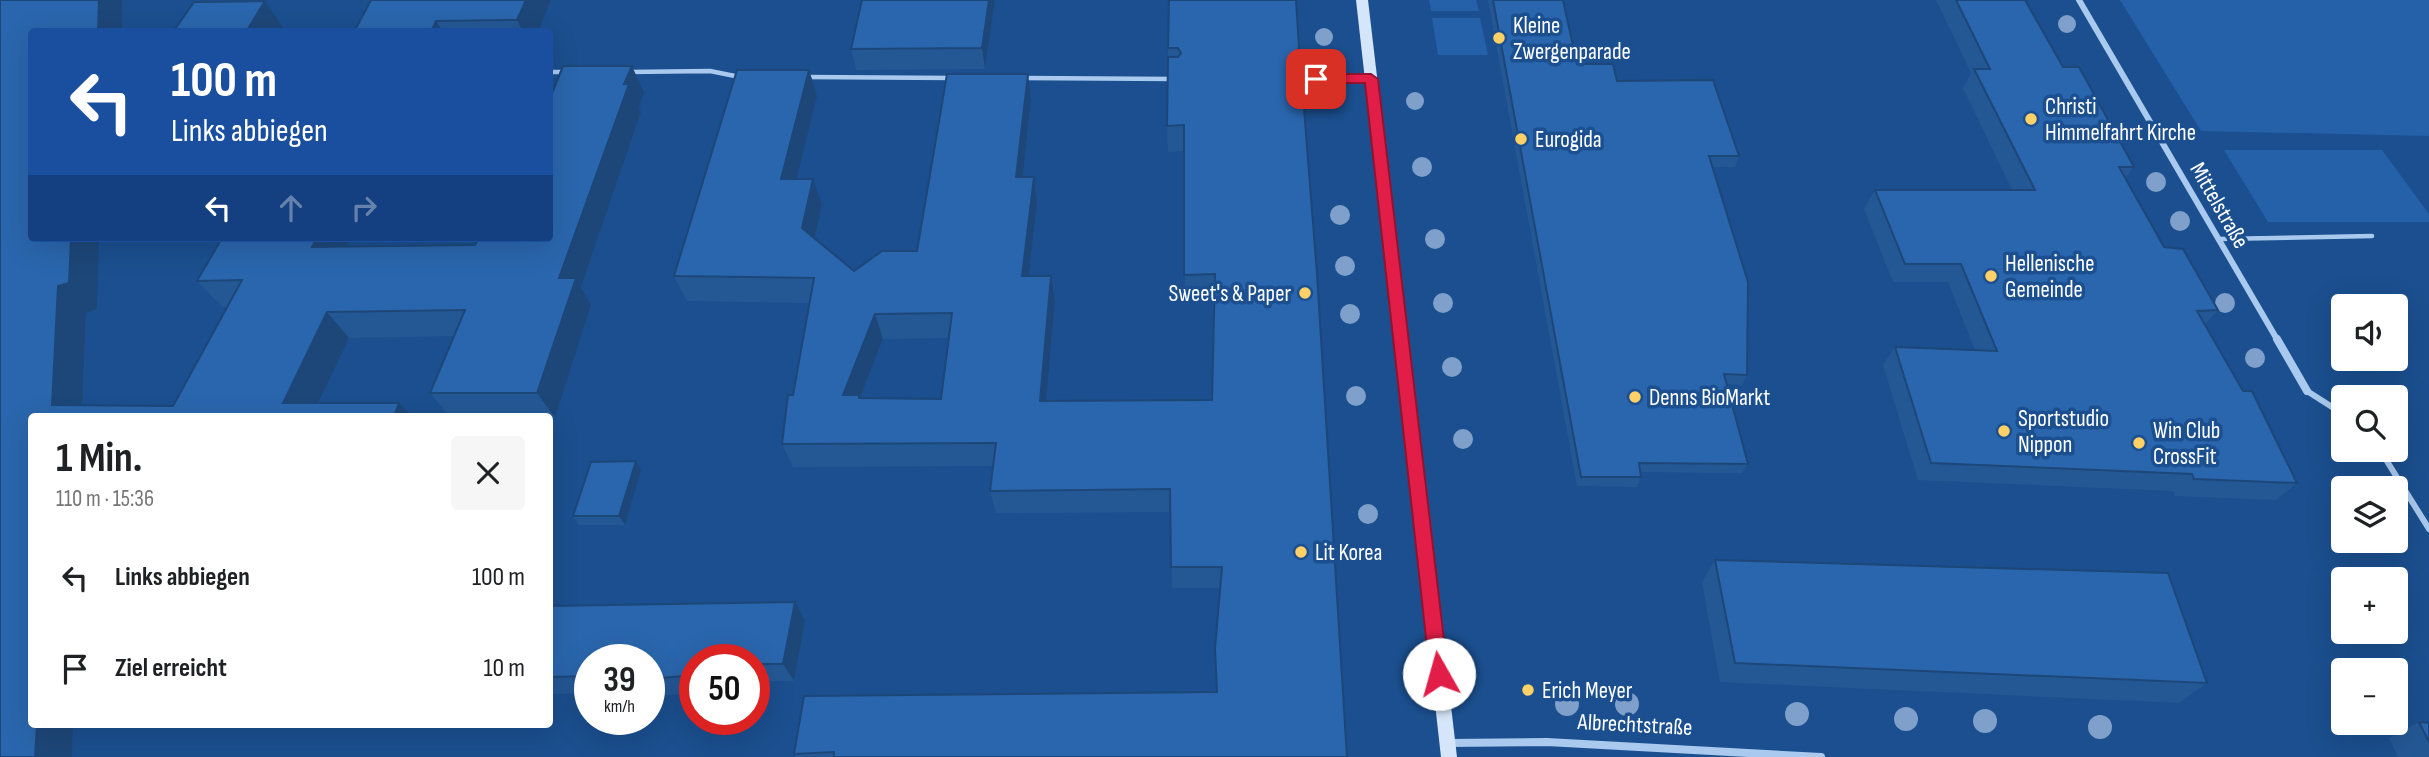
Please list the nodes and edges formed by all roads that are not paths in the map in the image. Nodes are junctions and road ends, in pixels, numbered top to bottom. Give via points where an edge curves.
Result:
1 (1362, 0) edge
2 (2079, 0) edge
3 (553, 72) edge
4 (576, 72) edge
5 (616, 72) edge
6 (741, 76) edge
7 (795, 77) edge
8 (959, 78) edge
9 (1014, 78) edge
10 (1177, 79) edge
11 (1298, 79) edge
12 (1371, 79) junction
13 (2372, 236) dead end
14 (2219, 239) junction
15 (2307, 391) joint
16 (2331, 406) edge
17 (2387, 462) edge
18 (2429, 529) edge
19 (1448, 750) edge
20 (1821, 757) edge

1 - 12 main road, Albrechtstraße
2 - 14 street, Mittelstraße
3 - 4 lane
5 - 6 lane via 710,71
7 - 8 lane
9 - 10 lane
11 - 12 lane
12 - 19 main road, Albrechtstraße
13 - 14 lane
14 - 15 street, Mittelstraße
15 - 16 lane, Mittelstraße
17 - 18 lane
19 - 20 street, Albrechtstraße via 1546,742

